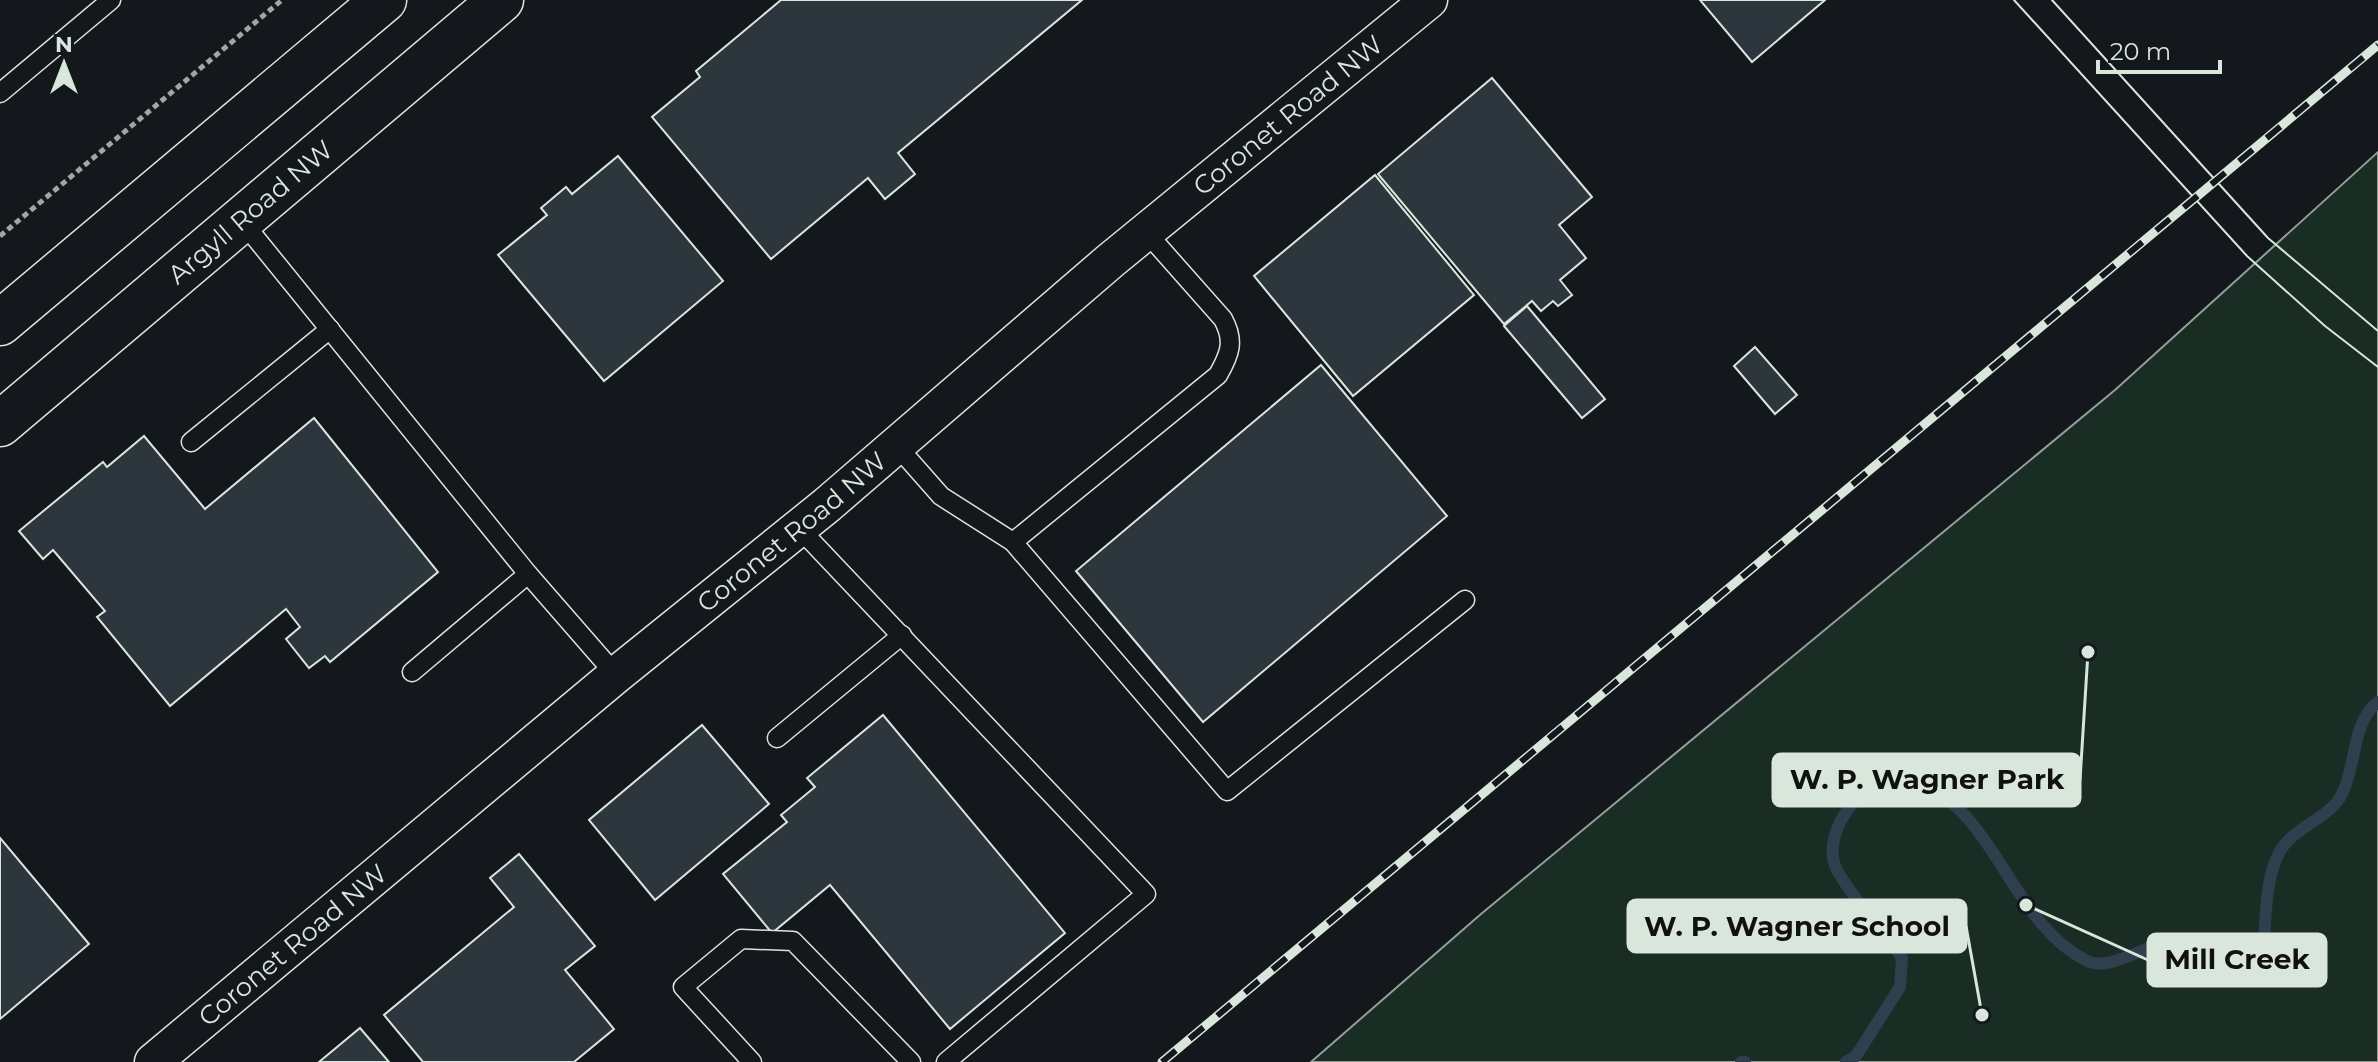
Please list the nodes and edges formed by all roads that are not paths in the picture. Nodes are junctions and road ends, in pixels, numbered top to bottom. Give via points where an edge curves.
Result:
1 (111, 0) edge
2 (384, 0) edge
3 (501, 0) edge
4 (1429, 0) edge
5 (0, 93) edge
6 (241, 220) junction
7 (1146, 232) junction
8 (0, 323) edge
9 (330, 329) junction
10 (0, 424) edge
11 (191, 442) dead end
12 (896, 445) junction
13 (798, 527) junction
14 (1013, 542) junction
15 (528, 574) junction
16 (1465, 600) dead end
17 (902, 635) junction
18 (412, 672) dead end
19 (616, 675) junction
20 (777, 738) dead end
21 (153, 1062) edge
22 (752, 1062) edge
23 (911, 1062) edge
24 (946, 1062) edge

1 - 5 lane
2 - 8 main road
3 - 6 main road, Argyll Road NW
4 - 7 street, Coronet Road NW
6 - 9 lane
6 - 10 main road, Argyll Road NW
7 - 12 street, Coronet Road NW
7 - 14 lane via 1223,319 1232,336 1229,356 1218,375
9 - 11 lane
9 - 15 lane
12 - 13 street, Coronet Road NW
12 - 14 lane via 941,496
13 - 17 lane
13 - 19 street, Coronet Road NW
14 - 16 lane via 1227,791
15 - 18 lane
15 - 19 lane
17 - 20 lane
17 - 24 lane via 1146,894
19 - 21 street, Coronet Road NW
22 - 23 lane via 683,987 741,939 793,941

